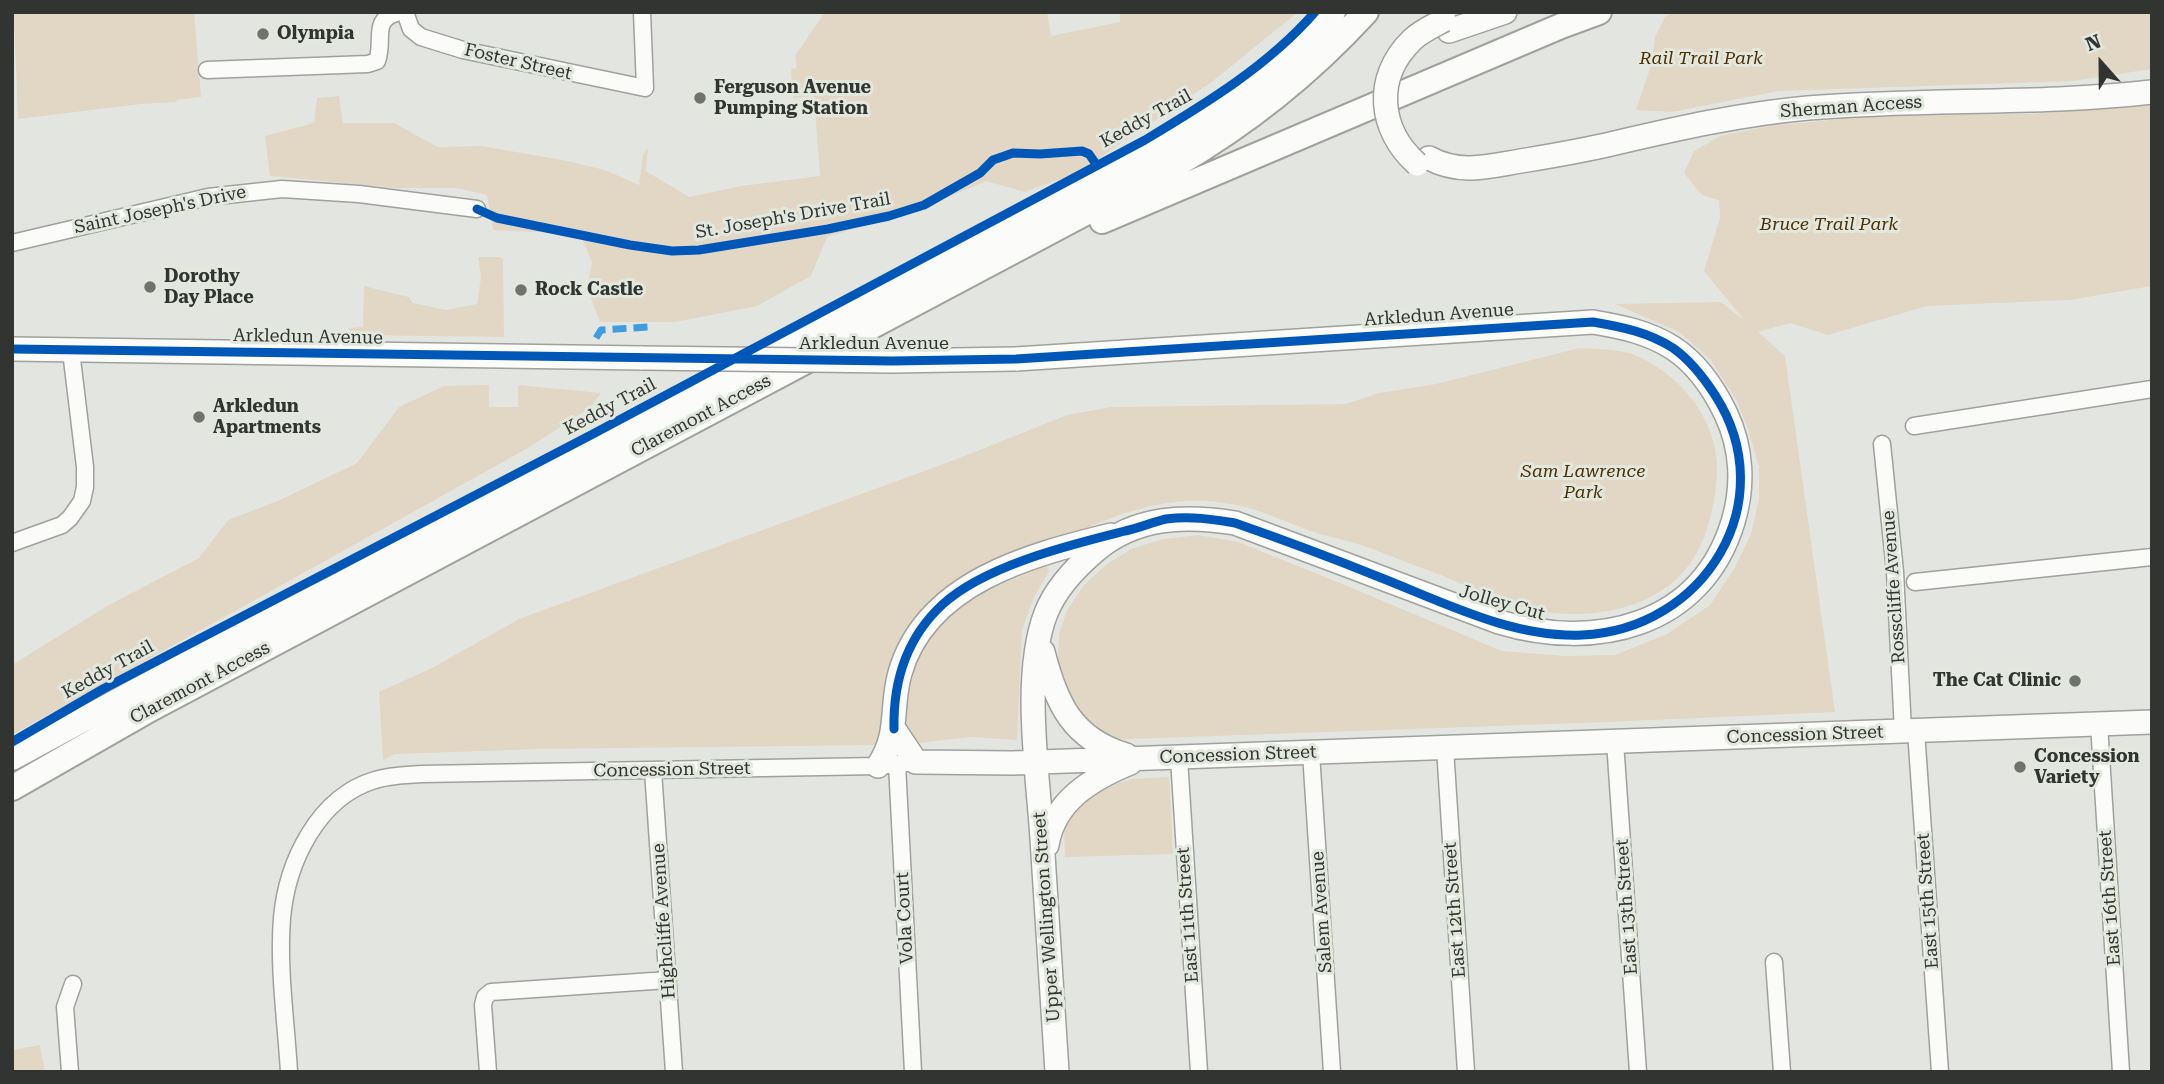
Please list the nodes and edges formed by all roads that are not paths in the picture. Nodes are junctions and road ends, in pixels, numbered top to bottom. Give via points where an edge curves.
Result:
1 (399, 12) edge
2 (405, 12) edge
3 (642, 12) edge
4 (1333, 12) edge
5 (1366, 12) edge
6 (1469, 12) edge
7 (1505, 12) edge
8 (1599, 12) edge
9 (1446, 25) junction
10 (206, 70) dead end
11 (2152, 92) edge
12 (477, 209) dead end
13 (12, 243) edge
14 (912, 304) junction
15 (1567, 323) joint
16 (12, 349) edge
17 (71, 351) junction
18 (2152, 389) edge
19 (1914, 426) dead end
20 (1882, 444) dead end
21 (1130, 530) junction
22 (12, 543) edge
23 (2152, 557) edge
24 (1915, 582) dead end
25 (1040, 640) junction
26 (2152, 722) edge
27 (2099, 724) junction
28 (894, 729) junction
29 (1910, 731) junction
30 (1615, 742) junction
31 (1445, 748) junction
32 (1311, 752) junction
33 (12, 758) edge
34 (1179, 758) junction
35 (1139, 759) junction
36 (1037, 762) junction
37 (897, 764) junction
38 (653, 771) junction
39 (12, 788) edge
40 (1043, 865) junction
41 (1774, 962) dead end
42 (668, 980) junction
43 (73, 984) dead end
44 (70, 1072) edge
45 (289, 1072) edge
46 (488, 1072) edge
47 (674, 1072) edge
48 (913, 1072) edge
49 (1057, 1072) edge
50 (1199, 1072) edge
51 (1332, 1072) edge
52 (1466, 1072) edge
53 (1638, 1072) edge
54 (1782, 1072) edge
55 (1940, 1072) edge
56 (2121, 1072) edge

1 - 10 street via 384,18 380,54 368,64
2 - 3 street, Foster Street via 411,29 421,37 645,88
4 - 33 main road, Claremont Access via 1250,88 1126,166
5 - 14 main road, Claremont Access via 1310,69 1224,136
6 - 9 main road, Sherman Access
7 - 9 main road, Sherman Access
8 - 14 main road
9 - 11 main road, Sherman Access via 1412,58 1403,76 1400,109 1405,129 1423,161 1455,167 1502,166 1697,124 1809,108
12 - 13 street, Saint Joseph's Drive via 282,189 198,199
14 - 39 main road, Claremont Access via 145,712
15 - 17 main road, Arkledun Avenue, bridge via 1016,359
15 - 21 main road, Jolley Cut via 1593,322 1636,330 1675,349 1708,384 1737,444 1737,510 1720,554 1690,593 1651,619 1583,635 1540,632 1466,610 1235,523 1200,517
16 - 17 main road, Arkledun Avenue
17 - 22 street via 85,467 82,502 62,525
18 - 19 street
20 - 29 street, Rosscliffe Avenue
21 - 25 main road, Jolley Cut via 1102,545 1071,574 1046,614
21 - 28 main road via 1024,561 976,581 943,604 906,656 897,683
23 - 24 street
25 - 35 main road via 1064,709 1078,730 1111,751
25 - 36 main road, Jolley Cut via 1035,693
26 - 27 main road, Concession Street
27 - 29 main road, Concession Street
27 - 56 street, East 16th Street
28 - 37 main road
28 - 37 main road via 886,753
29 - 30 main road, Concession Street
29 - 55 street, East 15th Street
30 - 31 main road, Concession Street
30 - 53 street, East 13th Street
31 - 32 main road, Concession Street
31 - 52 street, East 12th Street
32 - 34 main road, Concession Street
32 - 51 street, Salem Avenue
34 - 35 main road, Concession Street
34 - 50 street, East 11th Street
35 - 36 main road, Concession Street
35 - 40 main road via 1111,770 1069,798 1049,833
36 - 37 main road, Concession Street
36 - 40 main road, Upper Wellington Street
37 - 38 street, Concession Street
37 - 48 street, Vola Court
38 - 42 street, Highcliffe Avenue
38 - 45 street, Concession Street via 399,775 356,787 332,805 314,824 302,849 284,908
40 - 49 main road, Upper Wellington Street
41 - 54 street
42 - 46 street via 499,990 485,997
42 - 47 street, Highcliffe Avenue
43 - 44 street via 65,1007

